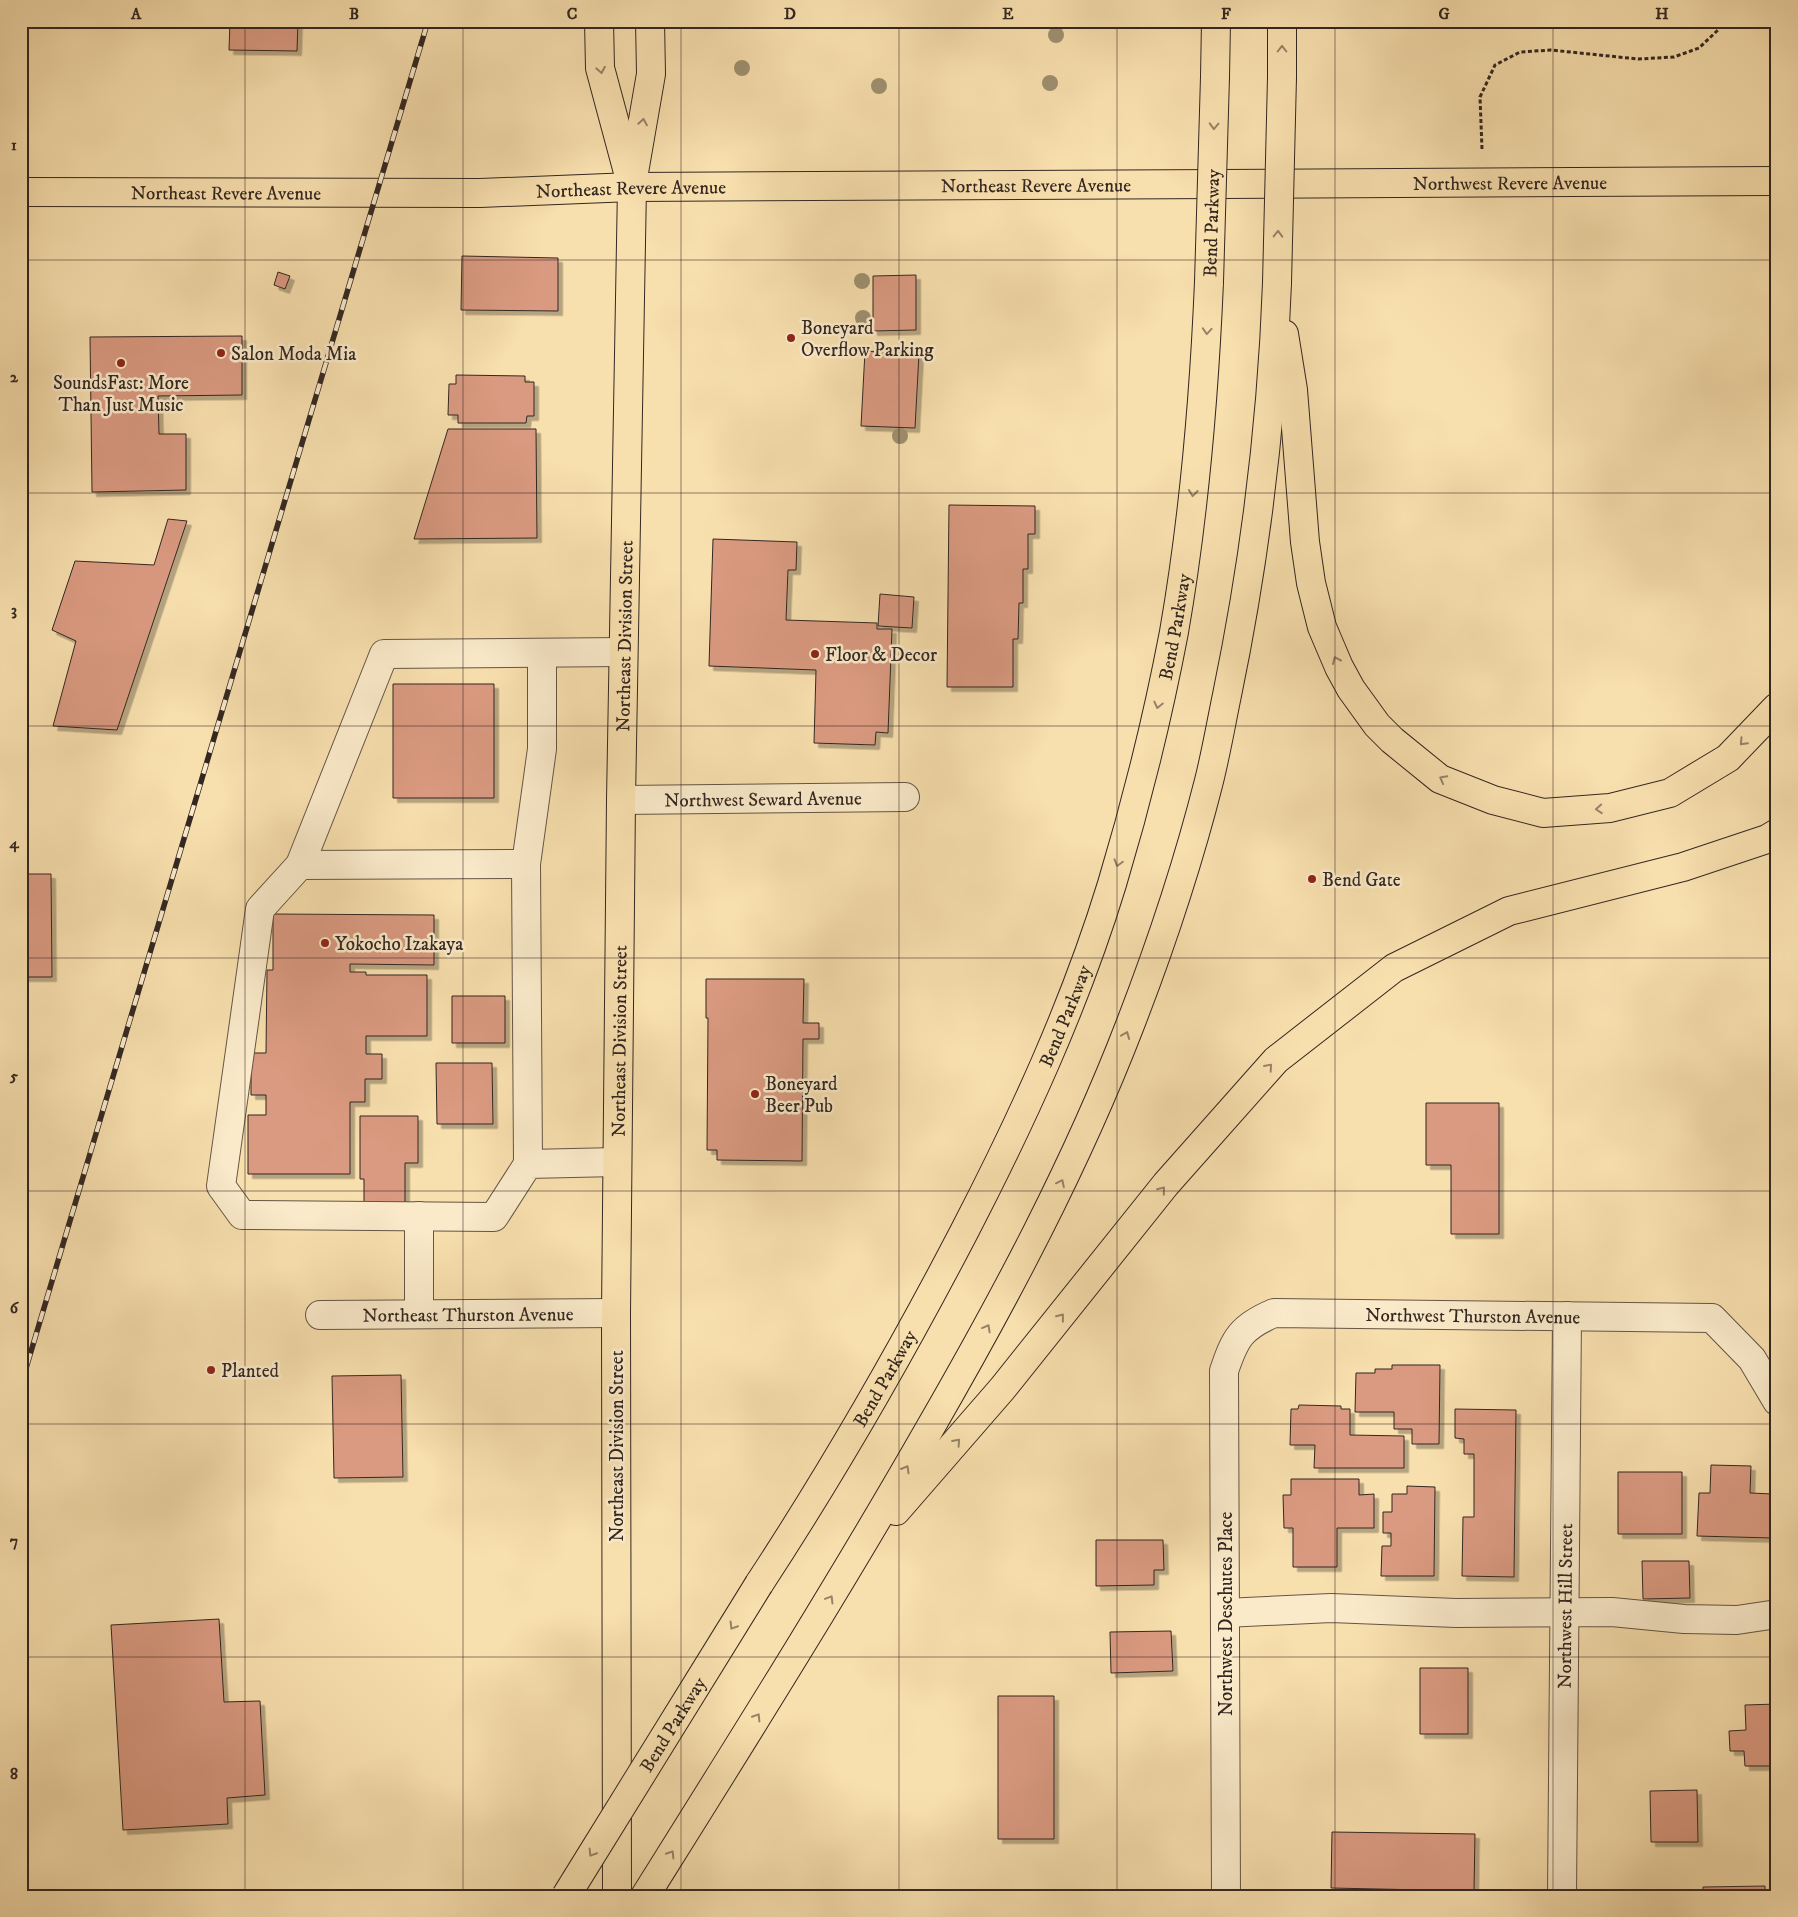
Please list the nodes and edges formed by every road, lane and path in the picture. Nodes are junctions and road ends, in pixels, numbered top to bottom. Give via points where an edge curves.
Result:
1 (599, 21) edge
2 (650, 21) edge
3 (1205, 21) edge
4 (1216, 21) edge
5 (1282, 21) edge
6 (1723, 21) edge
7 (1215, 68) junction
8 (1777, 181) edge
9 (1483, 182) junction
10 (1241, 183) joint
11 (632, 187) junction
12 (21, 192) edge
13 (1276, 290) junction
14 (623, 652) junction
15 (542, 653) junction
16 (1777, 706) edge
17 (905, 797) dead end
18 (620, 800) junction
19 (1777, 833) edge
20 (526, 864) junction
21 (300, 866) junction
22 (618, 1162) junction
23 (528, 1164) junction
24 (419, 1216) junction
25 (419, 1314) junction
26 (616, 1314) junction
27 (320, 1315) dead end
28 (1567, 1316) junction
29 (1240, 1335) joint
30 (1777, 1402) edge
31 (855, 1556) junction
32 (1225, 1613) junction
33 (1564, 1613) junction
34 (1777, 1614) edge
35 (566, 1896) edge
36 (617, 1896) edge
37 (645, 1896) edge
38 (1226, 1896) edge
39 (1562, 1896) edge

1 -> 11 main road via 600,68
11 -> 2 main road via 650,74
3 - 7 main road
4 - 7 main road, Bend Parkway
13 -> 5 main road, bridge
6 - 9 path via 1699,48 1674,57 1638,59 1551,50 1520,52 1495,65 1480,97
7 -> 35 main road, Bend Parkway, bridge via 1209,282 1198,443 1174,630 1138,791 1093,941 1028,1103 960,1240 859,1423
8 - 9 main road, Northwest Revere Avenue
9 - 10 main road, Northwest Revere Avenue
10 - 11 main road, Northeast Revere Avenue
11 - 12 main road, Northeast Revere Avenue via 480,192
11 - 14 main road, Northeast Division Street
16 -> 13 main road via 1728,758 1670,792 1610,808 1543,813 1493,800 1440,779 1392,740 1372,719 1343,674 1315,603 1305,542 1290,372
31 -> 13 main road via 959,1377 1051,1202 1106,1084 1164,931 1210,776 1238,645 1260,487
14 - 15 street
14 - 18 main road, Northeast Division Street
15 - 20 street via 542,749
15 - 21 street via 384,654
17 - 18 street, Northwest Seward Avenue
18 - 22 main road, Northeast Division Street
31 -> 19 main road via 972,1426 1166,1184 1276,1060 1394,968 1509,911 1683,867
20 - 21 street
20 - 23 street
21 - 24 street via 260,910 221,1186 242,1215
22 - 23 street
22 - 26 main road, Northeast Division Street
23 - 24 street via 494,1217
24 - 25 street
25 - 26 street, Northeast Thurston Avenue
25 - 27 street, Northeast Thurston Avenue
26 - 36 main road, Northeast Division Street
28 - 29 street, Northwest Thurston Avenue via 1274,1313 1254,1321
28 - 30 street, Northwest Thurston Avenue via 1712,1318 1752,1359
28 - 33 street, Northwest Hill Street
29 - 32 street, Northwest Deschutes Place via 1224,1371
37 -> 31 main road
32 - 33 street via 1331,1608
32 - 38 street, Northwest Deschutes Place
33 - 34 street via 1612,1612 1736,1620
33 - 39 street, Northwest Hill Street

